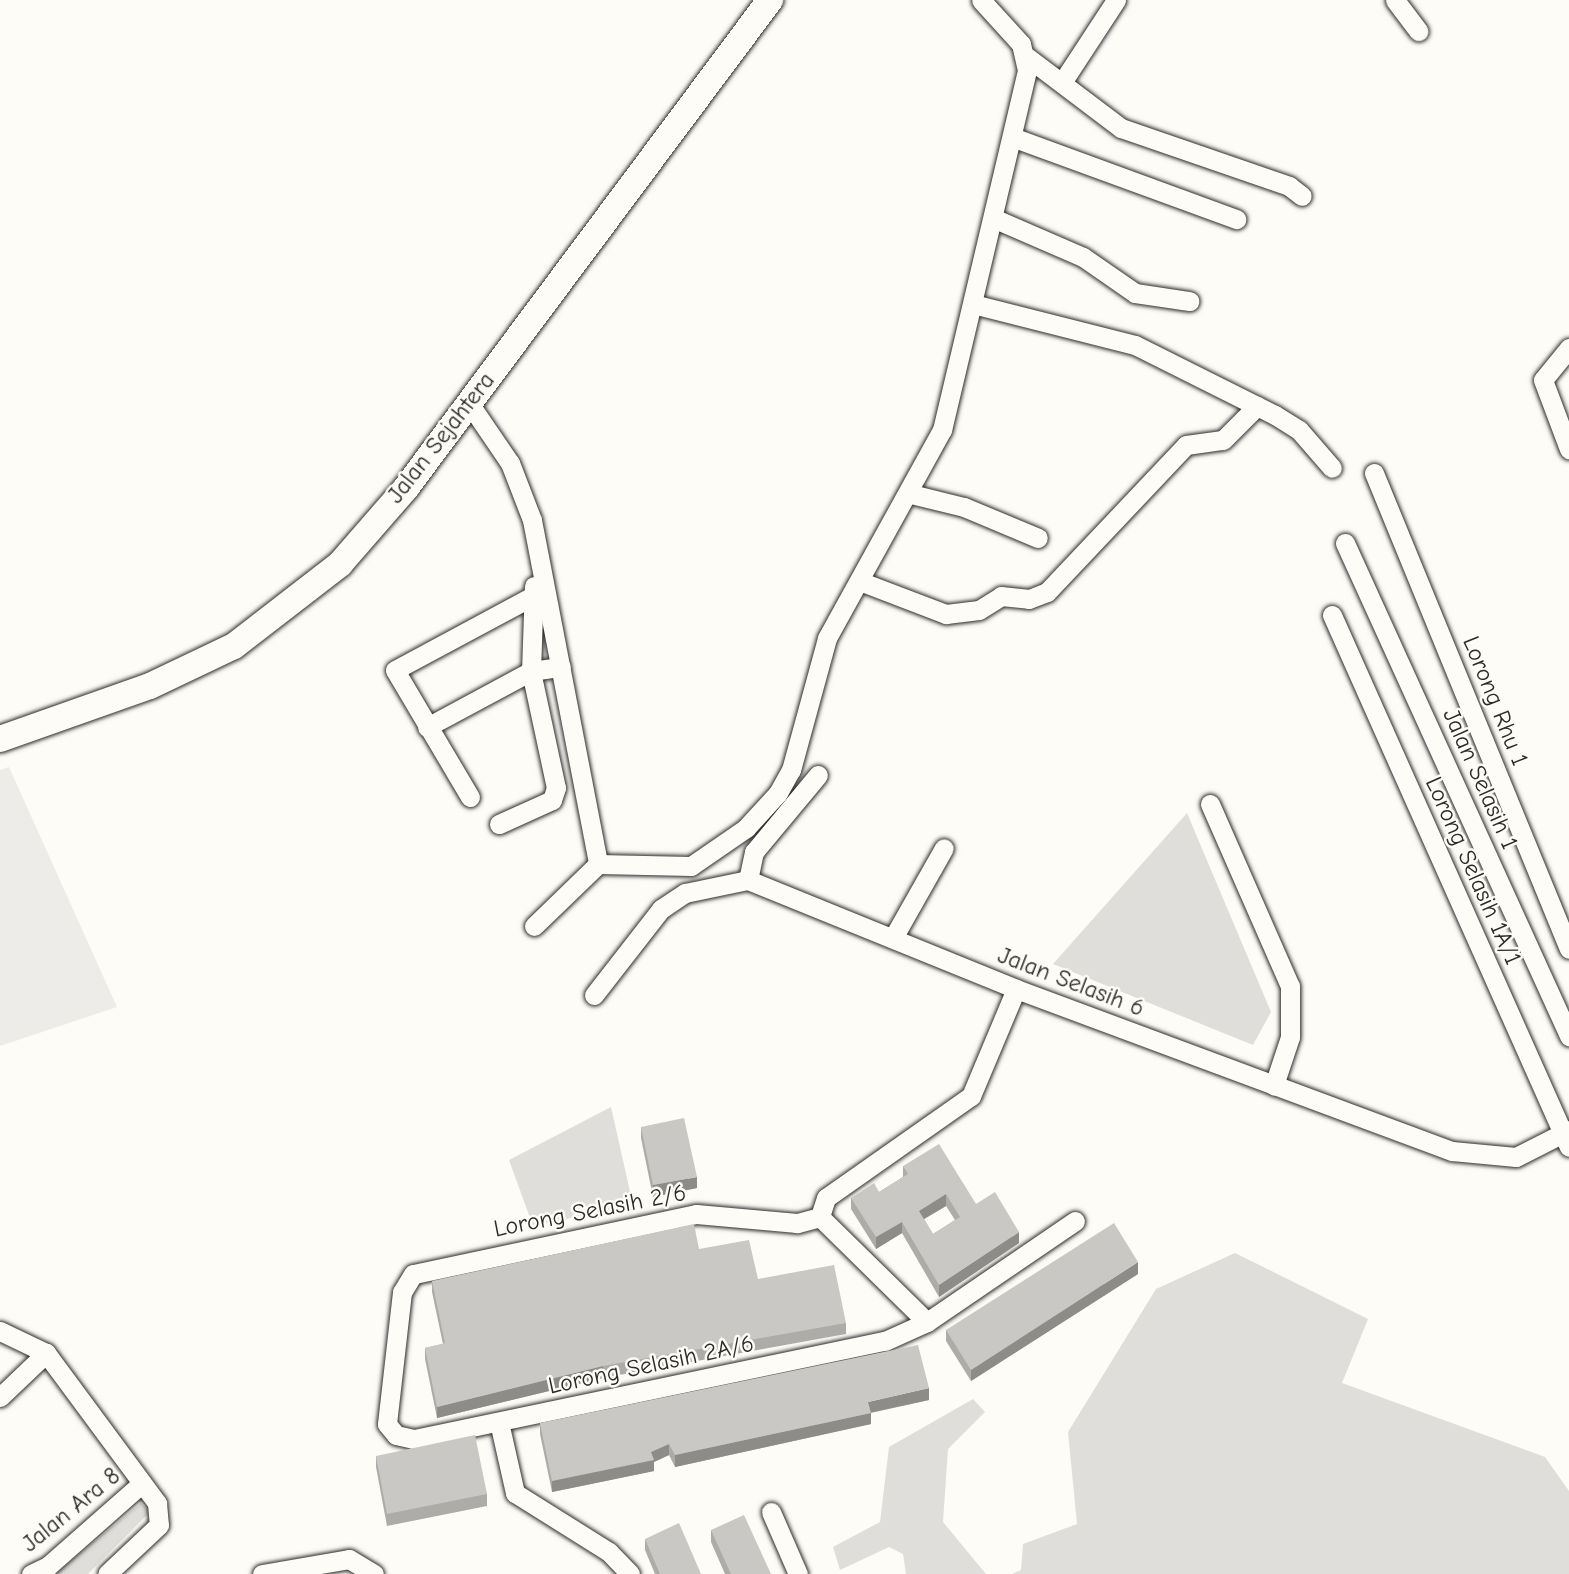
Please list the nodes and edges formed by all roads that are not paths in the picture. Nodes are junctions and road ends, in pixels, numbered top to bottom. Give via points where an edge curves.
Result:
1 (771, 0) edge
2 (981, 0) edge
3 (1116, 0) edge
4 (1395, 0) edge
5 (1418, 31) dead end
6 (1027, 57) junction
7 (1063, 81) junction
8 (1012, 137) junction
9 (1303, 196) dead end
10 (993, 218) junction
11 (1236, 219) dead end
12 (1189, 300) dead end
13 (973, 304) junction
14 (1569, 348) edge
15 (469, 403) junction
16 (1257, 406) junction
17 (1569, 449) edge
18 (1332, 468) dead end
19 (1374, 473) dead end
20 (911, 494) junction
21 (1038, 538) dead end
22 (1345, 543) dead end
23 (541, 562) junction
24 (862, 582) junction
25 (531, 597) junction
26 (1332, 615) dead end
27 (561, 667) junction
28 (531, 671) junction
29 (427, 727) junction
30 (0, 739) edge
31 (818, 775) dead end
32 (470, 797) dead end
33 (1210, 804) dead end
34 (499, 824) dead end
35 (944, 848) dead end
36 (598, 864) junction
37 (691, 866) junction
38 (748, 880) junction
39 (707, 887) junction
40 (534, 926) dead end
41 (893, 938) junction
42 (1569, 949) edge
43 (1016, 989) junction
44 (594, 995) dead end
45 (1563, 1004) edge
46 (1569, 1036) edge
47 (1274, 1086) junction
48 (1567, 1137) edge
49 (820, 1217) junction
50 (1075, 1221) dead end
51 (927, 1322) junction
52 (0, 1331) edge
53 (46, 1353) junction
54 (0, 1397) edge
55 (499, 1422) junction
56 (387, 1424) joint
57 (142, 1483) junction
58 (771, 1512) dead end
59 (31, 1574) edge
60 (107, 1574) edge
61 (262, 1574) edge
62 (374, 1574) edge
63 (630, 1574) edge
64 (798, 1574) edge

1 - 15 main road, Jalan Sejahtera
2 - 6 street via 1011,29
3 - 7 street
4 - 5 street
6 - 7 street
6 - 8 street
7 - 9 street via 1094,114 1121,128 1289,186
8 - 10 street
8 - 11 street
10 - 12 street via 1083,257 1135,293
10 - 13 street
13 - 16 street via 1135,345
13 - 20 street via 942,430
14 - 17 street via 1543,380
15 - 23 street via 510,463
15 - 30 main road, Jalan Sejahtera via 341,564 269,625 150,686
16 - 18 street via 1299,430
16 - 24 street via 1223,440 1208,437 1186,446 1047,592 1029,599 1001,596 966,615 946,614
19 - 42 street, Lorong Rhu 1
20 - 21 street via 964,507
20 - 24 street
22 - 45 street, Jalan Selasih 1
23 - 25 street
23 - 27 street
24 - 37 street via 827,638 791,770 778,793 746,828
25 - 28 street
25 - 29 street via 395,670
26 - 48 street, Lorong Selasih 1A/1
27 - 28 street
27 - 36 street
28 - 29 street
28 - 34 street via 556,788 552,800
29 - 32 street
31 - 38 street via 754,852
33 - 47 street via 1290,986 1290,1037
35 - 41 street
36 - 37 street
36 - 40 street
37 - 39 street
38 - 39 street
38 - 41 street, Jalan Selasih 6
39 - 44 street via 661,909
41 - 43 street, Jalan Selasih 6
43 - 47 street, Jalan Selasih 6
43 - 49 street via 971,1096 826,1198
45 - 46 street, Jalan Selasih 1
47 - 48 street, Jalan Selasih 6 via 1472,1157 1516,1157
49 - 51 street
49 - 56 street, Lorong Selasih 2/6 via 797,1223 696,1214 413,1274 402,1292
50 - 51 street
51 - 55 street, Lorong Selasih 2A/6 via 885,1341
52 - 53 street
53 - 54 street
53 - 57 street
55 - 56 street, Lorong Selasih 2A/6 via 414,1439 396,1435
55 - 63 street via 515,1493 609,1552
57 - 59 street, Jalan Ara 8 via 48,1566
57 - 60 street via 157,1503 159,1525
58 - 64 street
61 - 62 street via 349,1559

